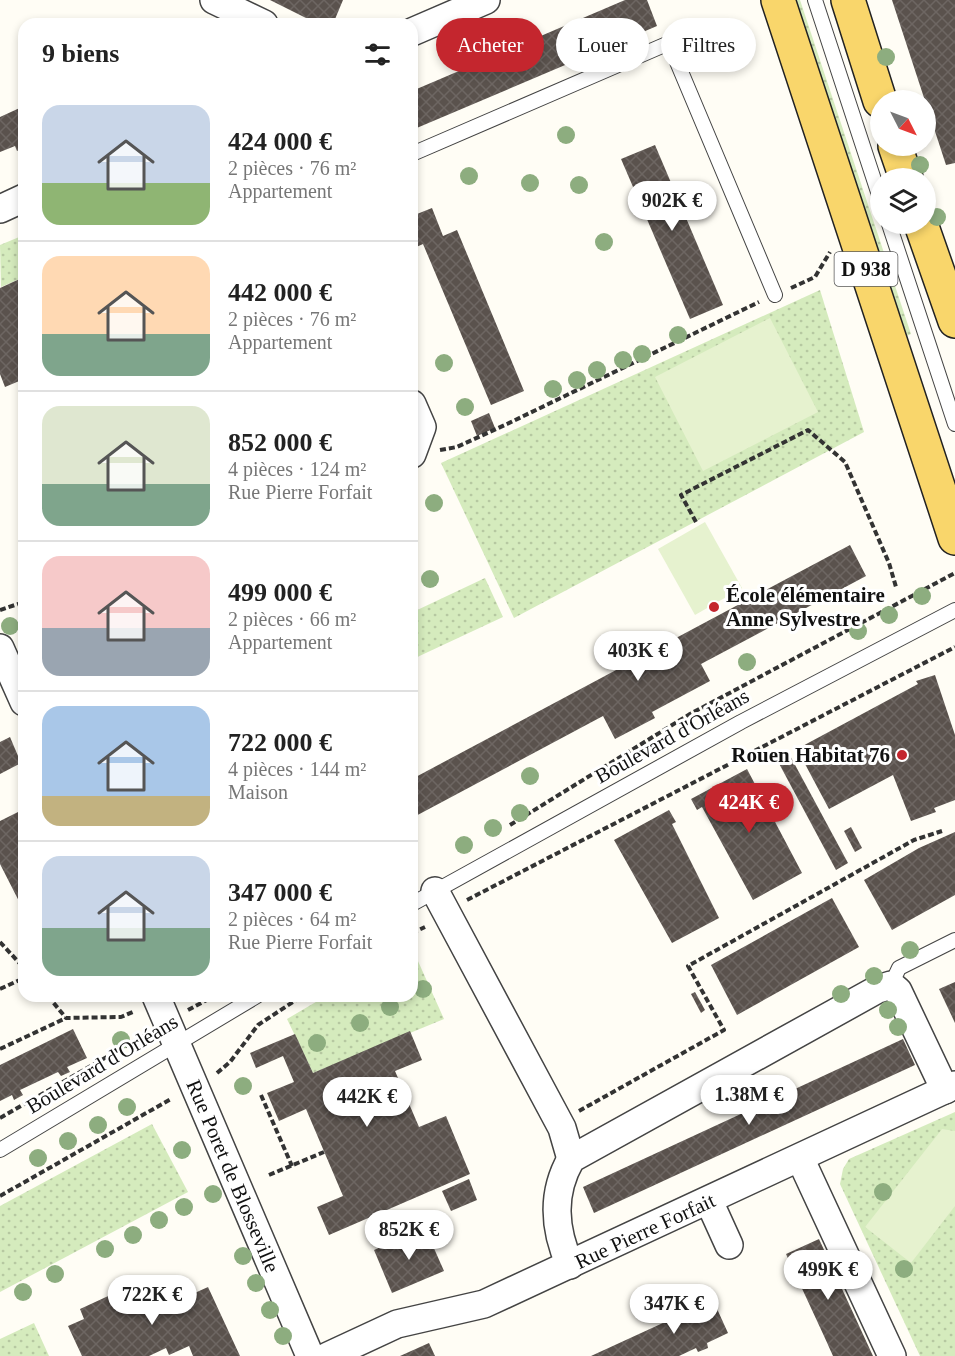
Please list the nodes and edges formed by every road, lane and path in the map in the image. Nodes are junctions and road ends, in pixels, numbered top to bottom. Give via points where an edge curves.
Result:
1 (486, 0) edge
2 (778, 0) edge
3 (815, 0) edge
4 (848, 0) edge
5 (220, 1) edge
6 (253, 18) edge
7 (418, 29) edge
8 (877, 90) edge
9 (418, 151) edge
10 (870, 168) edge
11 (18, 201) edge
12 (0, 209) edge
13 (892, 234) edge
14 (925, 234) edge
15 (830, 252) dead end
16 (815, 277) dead end
17 (775, 295) joint
18 (955, 321) edge
19 (418, 418) edge
20 (955, 424) edge
21 (418, 438) edge
22 (457, 447) dead end
23 (696, 522) dead end
24 (955, 538) edge
25 (955, 573) edge
26 (896, 587) dead end
27 (18, 604) edge
28 (0, 610) edge
29 (955, 610) edge
30 (955, 647) edge
31 (1, 652) edge
32 (18, 689) edge
33 (507, 827) dead end
34 (942, 831) dead end
35 (431, 903) edge
36 (418, 924) edge
37 (955, 940) edge
38 (0, 942) edge
39 (18, 962) edge
40 (18, 980) edge
41 (891, 985) junction
42 (0, 988) edge
43 (53, 1002) edge
44 (147, 1002) edge
45 (150, 1002) edge
46 (243, 1002) edge
47 (293, 1002) edge
48 (66, 1018) junction
49 (171, 1033) junction
50 (0, 1049) edge
51 (195, 1086) junction
52 (950, 1087) edge
53 (261, 1095) dead end
54 (0, 1118) edge
55 (559, 1122) junction
56 (0, 1150) edge
57 (324, 1152) dead end
58 (800, 1158) junction
59 (571, 1159) junction
60 (292, 1166) junction
61 (269, 1175) dead end
62 (0, 1196) edge
63 (709, 1201) junction
64 (729, 1245) dead end
65 (570, 1265) junction
66 (310, 1356) edge
67 (328, 1356) edge
68 (892, 1356) edge

1 - 7 street
2 - 24 main road, D 938
3 - 10 lane
4 - 8 main road
5 - 6 street
9 - 17 lane via 669,43
11 - 12 street
13 - 20 lane
14 - 18 main road
15 - 16 path
17 - 22 path
19 - 21 street via 422,427
23 - 26 path via 681,495 808,430 845,462
25 - 33 path via 690,714
27 - 28 path
29 - 35 lane, Boulevard d'Orléans via 741,722
30 - 35 path via 469,899
31 - 32 street
34 - 55 path via 914,840 688,966 724,1030
35 - 36 path
35 - 55 street
37 - 41 lane via 899,968
38 - 39 path
40 - 42 path
41 - 52 street via 910,1011
41 - 59 street
43 - 48 path
44 - 48 path via 122,1017
45 - 49 street, Rue Poret de Blosseville
46 - 49 lane, Boulevard d'Orléans
47 - 51 path via 258,1025 221,1070
48 - 50 path
49 - 51 street, Rue Poret de Blosseville
49 - 54 path
49 - 56 lane, Boulevard d'Orléans
51 - 62 path
51 - 66 street, Rue Poret de Blosseville
52 - 58 street, Rue Pierre Forfait
53 - 60 path
55 - 59 street
57 - 60 path
58 - 63 street, Rue Pierre Forfait
58 - 68 street
59 - 65 street via 561,1176 557,1225
60 - 61 path
63 - 64 street
63 - 65 street, Rue Pierre Forfait
65 - 67 street, Rue Pierre Forfait via 484,1304 397,1324

